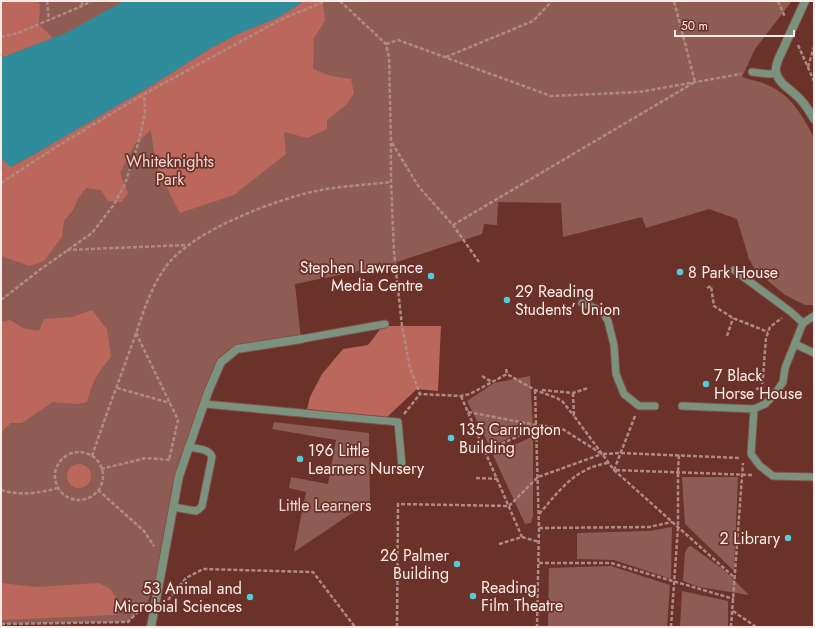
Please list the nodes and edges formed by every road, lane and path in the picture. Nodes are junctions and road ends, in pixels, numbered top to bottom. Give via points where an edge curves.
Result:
1 (47, 1) edge
2 (82, 1) edge
3 (92, 1) edge
4 (326, 1) edge
5 (340, 1) edge
6 (552, 1) edge
7 (674, 1) edge
8 (805, 1) edge
9 (82, 6) junction
10 (49, 20) junction
11 (792, 30) junction
12 (1, 37) edge
13 (386, 44) junction
14 (814, 48) edge
15 (446, 57) junction
16 (808, 67) junction
17 (752, 72) joint
18 (776, 73) junction
19 (814, 81) edge
20 (695, 82) junction
21 (144, 94) junction
22 (814, 119) edge
23 (391, 142) junction
24 (391, 182) junction
25 (1, 183) edge
26 (453, 224) junction
27 (187, 245) junction
28 (66, 250) junction
29 (479, 262) dead end
30 (734, 270) dead end
31 (707, 288) dead end
32 (1, 300) edge
33 (582, 303) dead end
34 (791, 312) junction
35 (814, 316) edge
36 (732, 318) junction
37 (803, 323) junction
38 (385, 324) dead end
39 (768, 332) junction
40 (136, 333) junction
41 (727, 336) dead end
42 (301, 339) joint
43 (795, 344) junction
44 (814, 354) edge
45 (506, 369) dead end
46 (507, 374) junction
47 (482, 376) dead end
48 (492, 382) junction
49 (117, 388) junction
50 (588, 388) dead end
51 (762, 388) junction
52 (756, 389) dead end
53 (535, 390) junction
54 (573, 393) junction
55 (420, 394) junction
56 (762, 395) dead end
57 (461, 396) junction
58 (170, 404) junction
59 (204, 404) junction
60 (639, 406) junction
61 (655, 406) dead end
62 (682, 406) dead end
63 (754, 409) junction
64 (468, 412) junction
65 (574, 416) junction
66 (398, 422) junction
67 (536, 427) junction
68 (188, 447) junction
69 (485, 451) junction
70 (621, 452) junction
71 (602, 454) junction
72 (679, 454) junction
73 (92, 456) junction
74 (169, 460) junction
75 (608, 463) junction
76 (183, 464) junction
77 (402, 466) dead end
78 (760, 466) junction
79 (101, 469) junction
80 (614, 470) junction
81 (678, 472) junction
82 (742, 474) junction
83 (538, 477) junction
84 (476, 478) dead end
85 (497, 478) junction
86 (814, 478) edge
87 (58, 488) junction
88 (1, 490) edge
89 (98, 490) junction
90 (509, 506) junction
91 (172, 507) junction
92 (538, 514) junction
93 (672, 522) junction
94 (678, 527) junction
95 (539, 528) junction
96 (522, 537) junction
97 (539, 542) junction
98 (499, 544) dead end
99 (163, 560) junction
100 (539, 563) junction
101 (735, 578) junction
102 (674, 582) junction
103 (734, 599) junction
104 (167, 601) dead end
105 (143, 607) dead end
106 (733, 611) junction
107 (1, 624) edge
108 (151, 627) edge
109 (355, 627) edge
110 (397, 627) edge
111 (537, 627) edge
112 (671, 627) edge
113 (731, 627) edge
114 (756, 627) edge

1 - 10 path
2 - 9 path
3 - 9 path
4 - 21 path via 284,18
5 - 13 path
6 - 15 path via 533,21
7 - 20 path
8 - 11 street
9 - 10 path
10 - 12 path
11 - 16 path
11 - 18 street via 778,60
13 - 15 path via 398,40
13 - 23 path via 389,58
14 - 16 path
15 - 20 path via 551,96 639,92
16 - 19 path
17 - 18 lane
17 - 20 path
18 - 22 street via 786,87 807,107
20 - 26 path
21 - 25 path
21 - 28 path via 144,114 139,141 125,184 113,206 92,233
23 - 24 path
23 - 26 path via 418,187
24 - 27 path via 316,191 276,203 205,234
24 - 55 path via 394,252 402,326 410,368
26 - 29 path
27 - 28 path
27 - 40 path via 174,256 156,283
28 - 32 path
30 - 34 lane
31 - 36 path via 712,286 714,306
33 - 60 lane via 602,311 608,321 614,345 616,374 624,394
34 - 37 lane
34 - 39 path via 770,327
35 - 37 lane
36 - 39 path
36 - 41 path
37 - 43 lane
38 - 42 lane
39 - 51 path
40 - 49 path
40 - 58 path
42 - 59 street via 237,349 221,362
43 - 44 lane
43 - 63 lane via 785,368 783,382 765,404
45 - 46 path
46 - 48 path
46 - 53 path
47 - 48 path
48 - 57 path
49 - 58 path
49 - 73 path
50 - 54 path
51 - 52 path
51 - 56 path
53 - 54 path
53 - 65 path via 563,402
53 - 67 path
54 - 65 path
55 - 57 path
55 - 66 path
57 - 64 path
58 - 74 path via 178,420
59 - 66 lane
59 - 68 street
60 - 61 lane
60 - 70 path
62 - 63 lane
63 - 78 lane via 751,454
64 - 67 path
64 - 69 path
65 - 71 path
66 - 77 lane
67 - 69 path
67 - 71 path via 561,428
67 - 83 path
68 - 76 street
68 - 91 lane via 207,451 212,457 202,506 196,511
69 - 85 path
70 - 71 path
70 - 72 path
70 - 80 path
71 - 75 path
71 - 83 path
72 - 81 path
72 - 82 path via 743,458
73 - 79 path
73 - 87 path via 73,452 59,462 55,477
74 - 76 path
74 - 79 path via 146,458
75 - 80 path
75 - 92 path via 578,474
76 - 91 street
78 - 82 path via 755,475
78 - 86 lane via 773,476
79 - 89 path via 102,481
80 - 81 path
80 - 93 path
81 - 82 path
81 - 94 path
82 - 101 path
83 - 90 path
83 - 92 path
84 - 85 path
85 - 90 path
87 - 88 path via 26,494
87 - 89 path via 66,496 80,500 88,498
89 - 99 path via 144,531
90 - 96 path
90 - 110 path via 398,504
91 - 99 street
92 - 95 path
93 - 94 path
93 - 95 path via 649,527
94 - 101 path
94 - 102 path
95 - 97 path
96 - 97 path
96 - 98 path
97 - 100 path
99 - 108 street
100 - 102 path via 611,562
100 - 111 path
101 - 103 path
102 - 103 path
102 - 112 path
103 - 106 path
104 - 109 path via 186,578 203,569 313,572
105 - 107 path via 128,622
106 - 113 path
106 - 114 path

